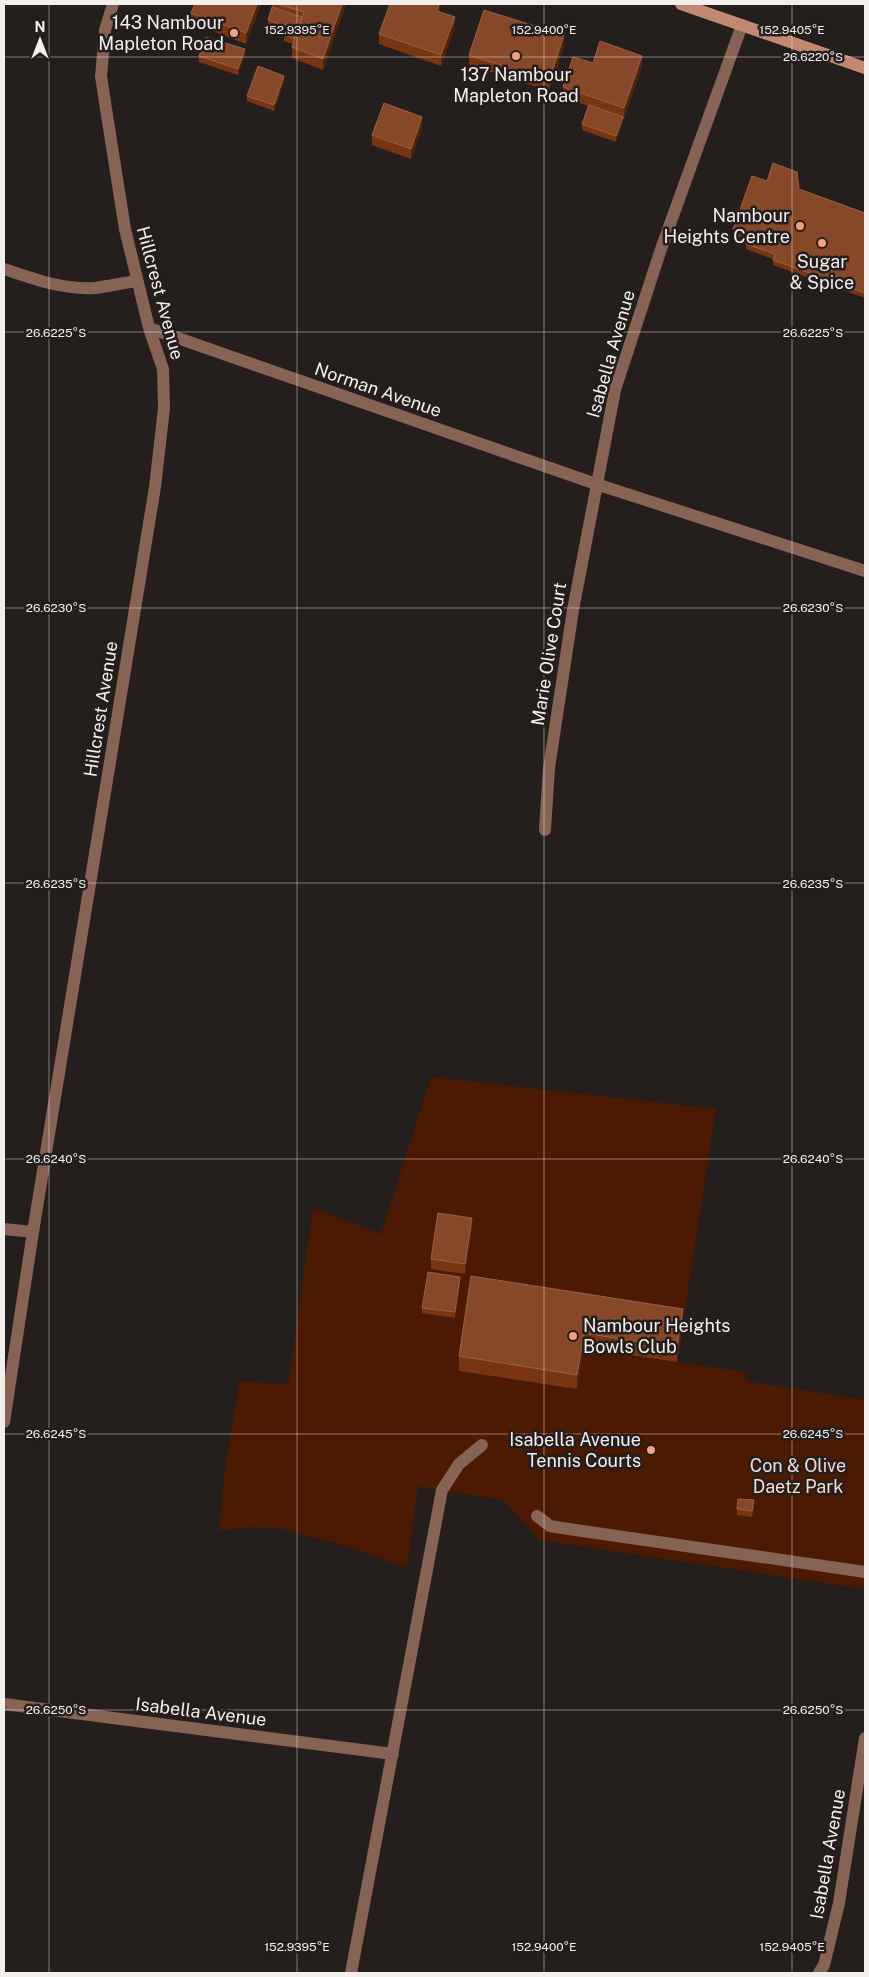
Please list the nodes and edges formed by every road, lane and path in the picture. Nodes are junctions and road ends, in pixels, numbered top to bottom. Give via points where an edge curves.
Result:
1 (113, 4) edge
2 (681, 4) edge
3 (708, 8) edge
4 (742, 25) junction
5 (865, 68) edge
6 (4, 269) edge
7 (137, 280) junction
8 (149, 328) junction
9 (596, 484) junction
10 (865, 571) edge
11 (545, 830) dead end
12 (4, 1229) edge
13 (33, 1232) junction
14 (4, 1422) edge
15 (482, 1445) dead end
16 (537, 1516) dead end
17 (865, 1572) edge
18 (4, 1704) edge
19 (865, 1738) edge
20 (393, 1754) junction
21 (351, 1973) edge
22 (819, 1973) edge

1 - 7 street, Hillcrest Avenue via 105,30 101,76 125,229
2 - 3 main road
3 - 4 main road
4 - 5 main road
4 - 9 street, Isabella Avenue via 614,390
6 - 7 street via 62,286 94,288
7 - 8 street, Hillcrest Avenue
8 - 9 street, Norman Avenue
8 - 13 street, Hillcrest Avenue via 163,369 164,408 154,487
9 - 10 street
9 - 11 street, Marie Olive Court via 549,768
12 - 13 street
13 - 14 street, Hillcrest Avenue
15 - 20 street via 459,1464 442,1490
16 - 17 street via 550,1526
18 - 20 street, Isabella Avenue
19 - 22 street, Isabella Avenue via 839,1904 824,1965
20 - 21 street

